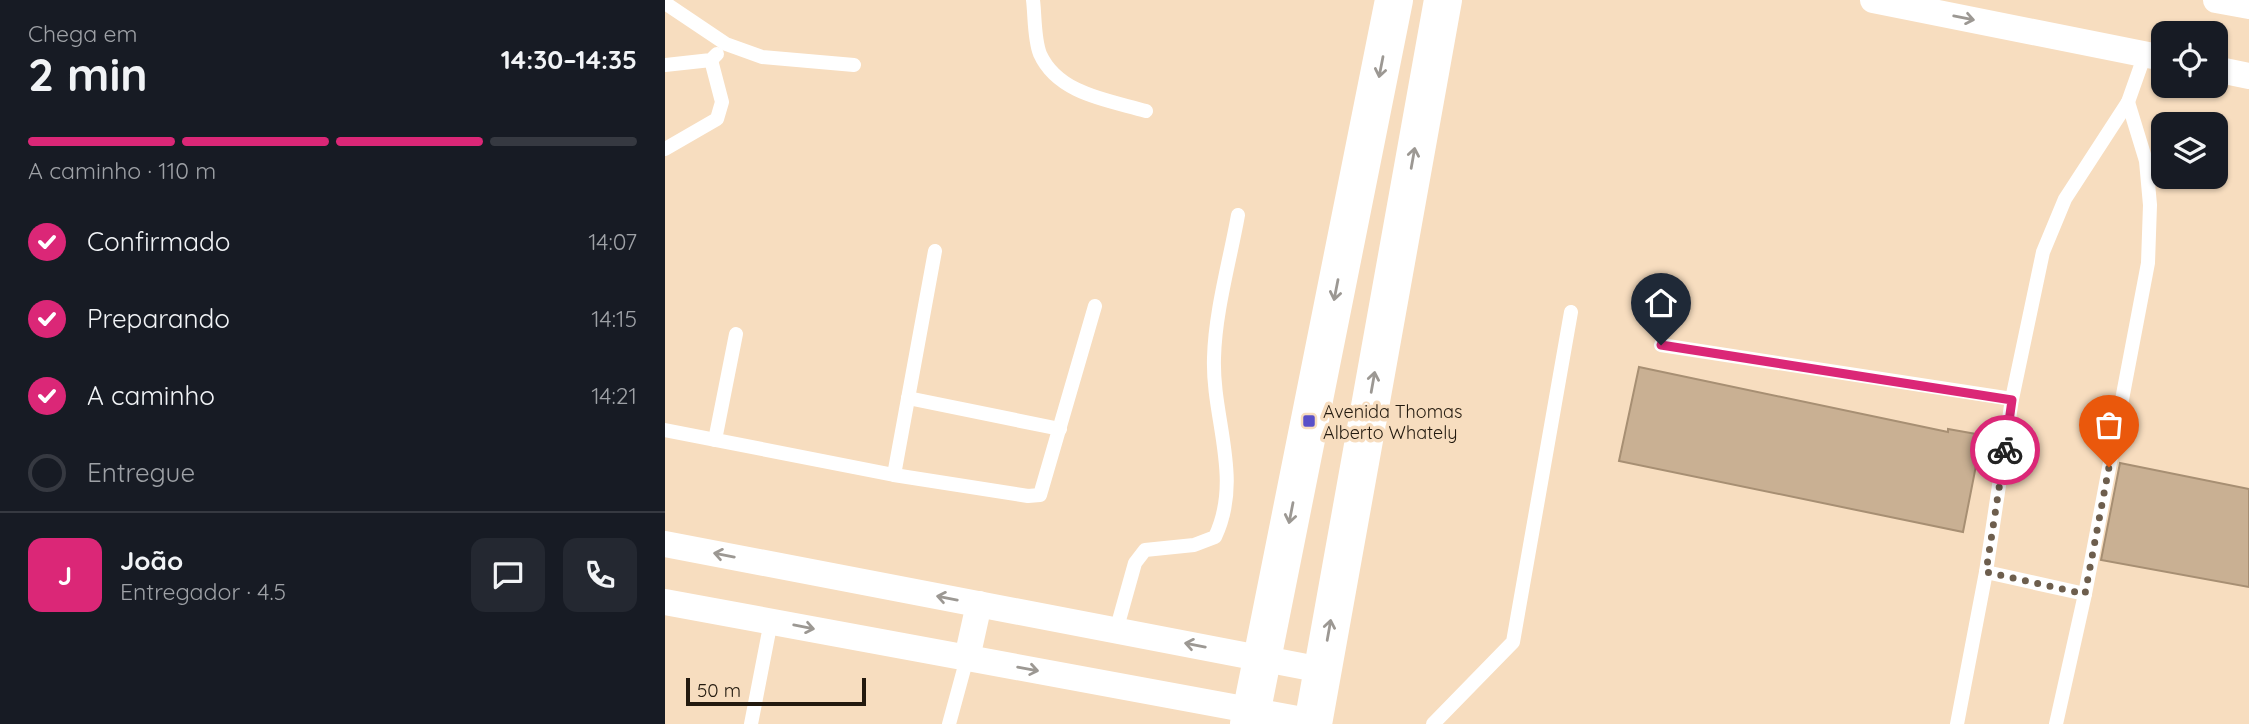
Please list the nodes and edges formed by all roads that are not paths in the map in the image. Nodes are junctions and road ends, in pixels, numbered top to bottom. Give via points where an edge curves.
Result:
1 (1033, 0) edge
2 (1394, 0) edge
3 (1443, 0) edge
4 (1873, 0) edge
5 (2217, 0) edge
6 (665, 3) edge
7 (2249, 6) edge
8 (726, 44) junction
9 (2151, 55) edge
10 (711, 60) junction
11 (2151, 61) edge
12 (665, 65) edge
13 (854, 65) dead end
14 (2228, 72) edge
15 (2249, 76) edge
16 (2128, 102) junction
17 (1146, 111) dead end
18 (665, 149) edge
19 (1238, 215) dead end
20 (935, 251) dead end
21 (1095, 306) dead end
22 (1571, 313) dead end
23 (736, 334) dead end
24 (1661, 345) dead end
25 (908, 398) junction
26 (2012, 400) junction
27 (1060, 429) junction
28 (665, 430) edge
29 (715, 440) junction
30 (894, 475) junction
31 (666, 550) edge
32 (1986, 572) junction
33 (2085, 594) junction
34 (665, 601) edge
35 (979, 604) junction
36 (771, 621) junction
37 (1116, 631) junction
38 (967, 657) junction
39 (1262, 659) junction
40 (1322, 670) junction
41 (1250, 717) edge
42 (1314, 723) edge
43 (751, 724) edge
44 (949, 724) edge
45 (1433, 724) edge
46 (1957, 724) edge
47 (2056, 724) edge

1 - 17 lane via 1039,52 1052,75 1087,94
2 -> 39 main road
40 -> 3 main road
4 -> 9 street
5 - 7 street
6 - 8 lane
8 - 10 lane
8 - 13 lane via 762,57
10 - 12 lane
10 - 18 lane via 722,102 717,119
11 - 16 lane
14 - 15 street
16 - 26 lane via 2065,199 2043,252
16 - 33 lane via 2146,161 2148,263
19 - 37 lane via 1214,355 1227,461 1225,516 1215,537 1194,545 1145,550 1135,563
20 - 25 lane
21 - 27 lane
22 - 45 lane via 1513,642
23 - 29 lane
24 - 26 lane
25 - 27 lane
25 - 30 lane
26 - 32 lane
27 - 30 lane via 1040,495
28 - 29 lane
29 - 30 lane
35 -> 31 street
32 - 33 lane
32 - 46 lane
33 - 47 lane
34 - 36 street
35 - 37 street
35 - 38 street
36 -> 38 street
36 - 43 lane
39 -> 37 street
38 -> 41 street
38 - 44 lane
39 - 40 street
39 - 41 main road
40 - 42 main road
41 - 42 street

